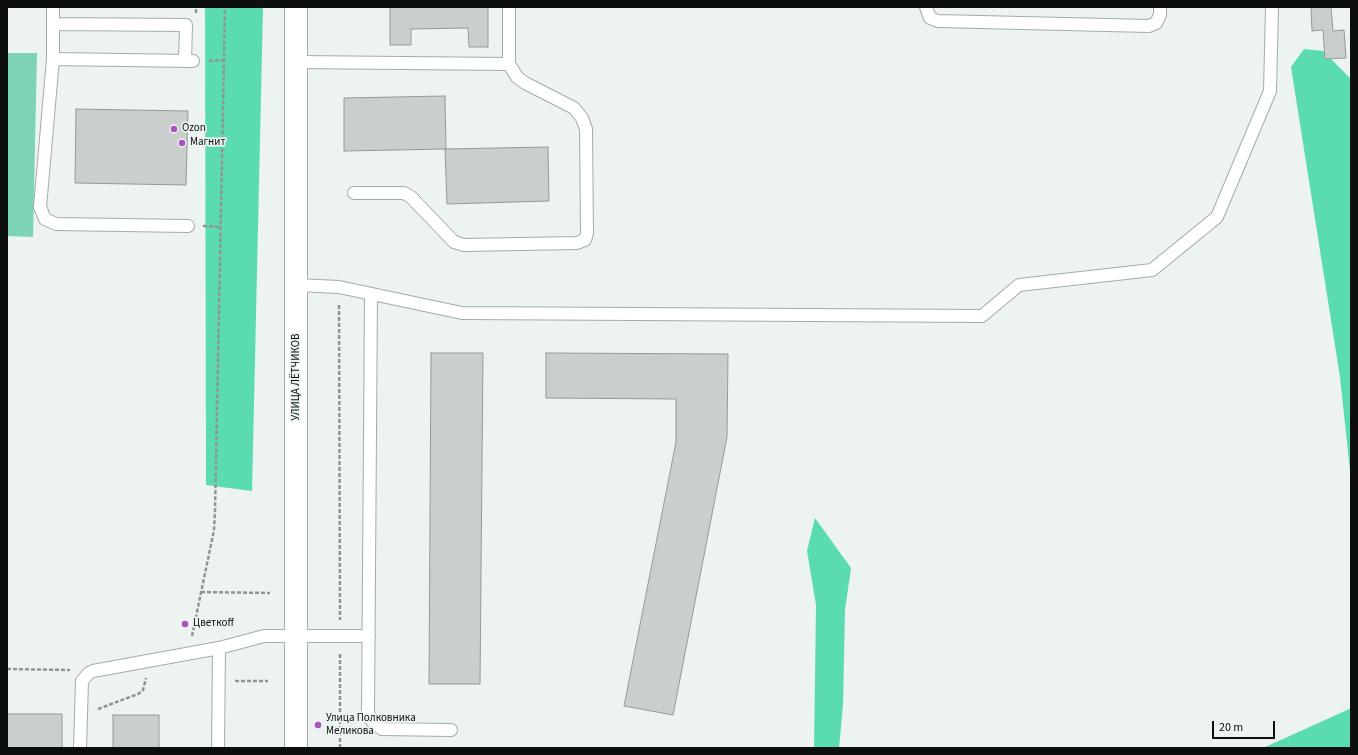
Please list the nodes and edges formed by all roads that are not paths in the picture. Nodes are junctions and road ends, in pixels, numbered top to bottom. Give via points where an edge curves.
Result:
1 (53, 7) edge
2 (296, 7) edge
3 (509, 7) edge
4 (926, 7) edge
5 (1160, 7) edge
6 (1272, 7) edge
7 (53, 24) junction
8 (53, 59) junction
9 (296, 62) junction
10 (509, 64) junction
11 (354, 193) dead end
12 (188, 226) dead end
13 (297, 285) junction
14 (371, 294) junction
15 (296, 635) junction
16 (369, 636) junction
17 (219, 648) junction
18 (452, 730) dead end
19 (80, 748) edge
20 (218, 748) edge
21 (296, 748) edge

1 - 7 lane
2 - 9 street, УЛИЦА ЛЁТЧИКОВ
3 - 10 lane
4 - 5 lane via 930,18 938,21 1149,26 1156,23
6 - 14 lane via 1270,92 1217,217 1152,270 1019,285 982,316 462,313
7 - 8 lane
7 - 8 lane via 186,25 189,61
8 - 12 lane via 40,207 45,219 56,224
9 - 10 lane
9 - 13 street, УЛИЦА ЛЁТЧИКОВ
10 - 11 lane via 525,84 574,108 582,118 586,129 585,240 577,243 464,245 454,242 411,197 404,194
13 - 14 lane via 339,287
13 - 15 street, УЛИЦА ЛЁТЧИКОВ
14 - 16 lane
15 - 16 lane
15 - 17 lane via 264,636
15 - 21 street, УЛИЦА ЛЁТЧИКОВ
16 - 18 lane via 368,713 372,721 382,728
17 - 19 lane via 93,671 85,676 81,688
17 - 20 lane

